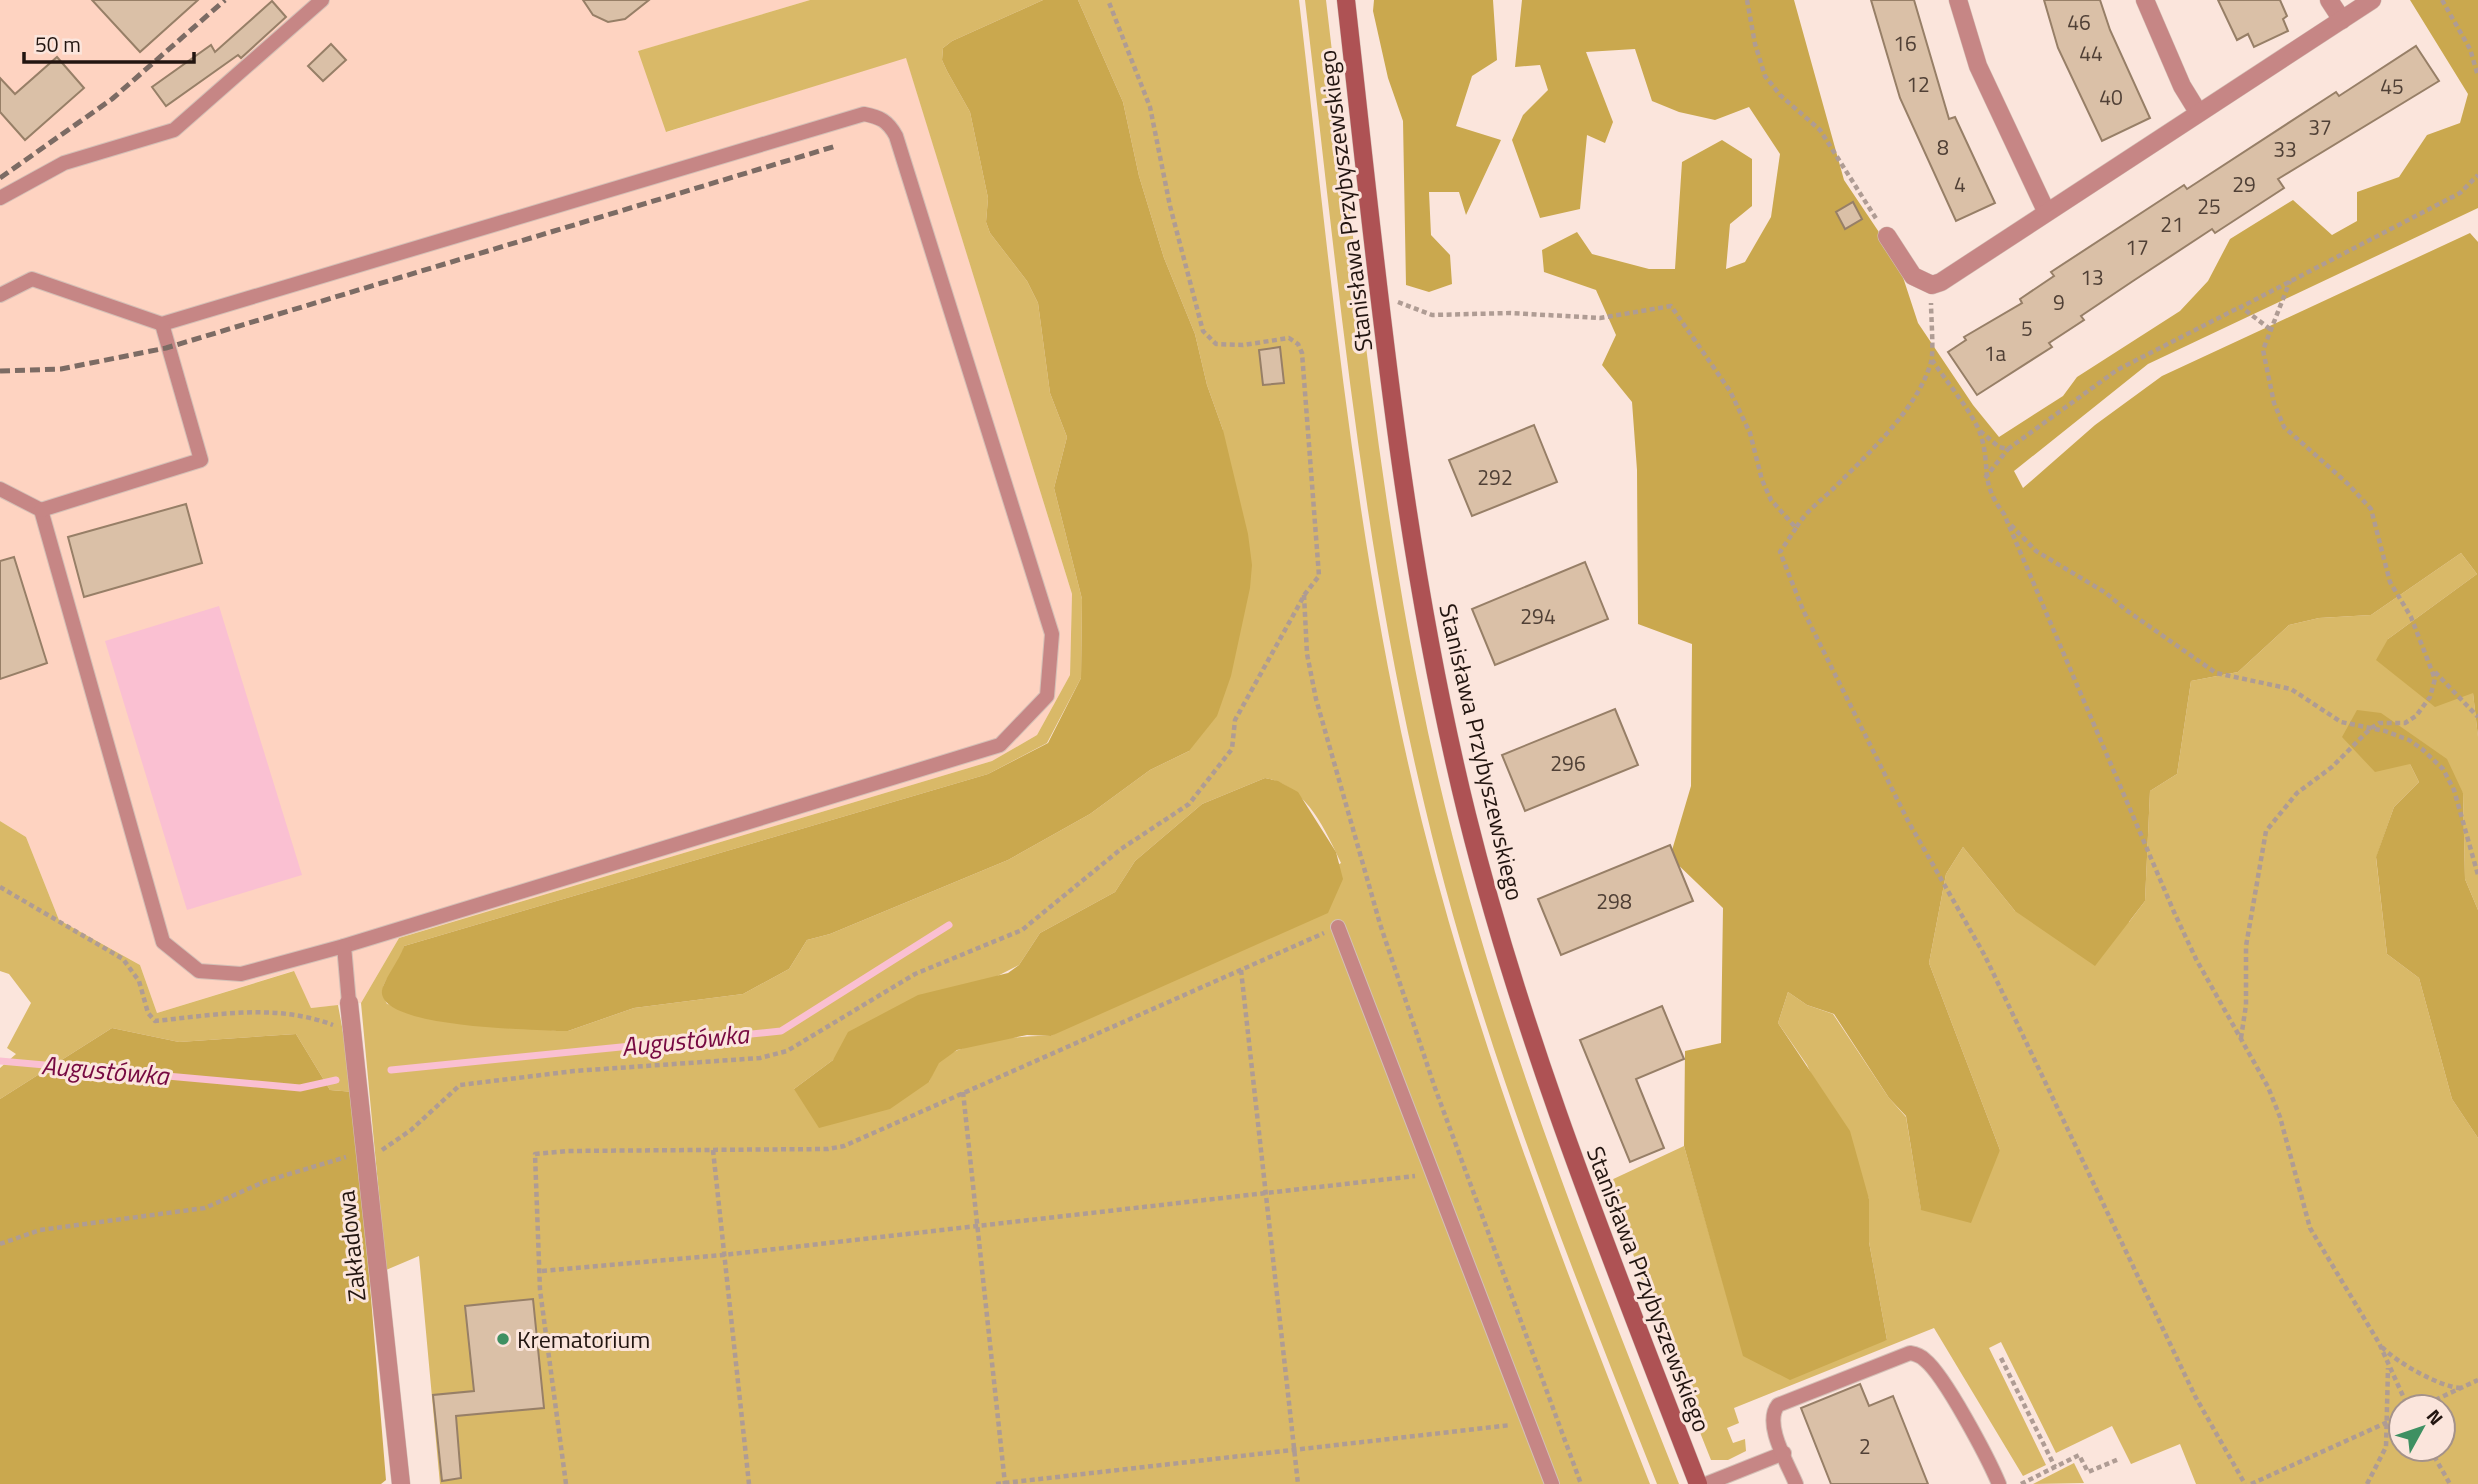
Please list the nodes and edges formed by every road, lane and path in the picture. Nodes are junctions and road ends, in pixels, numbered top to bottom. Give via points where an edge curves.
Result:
1 (323, 0) edge
2 (1346, 0) edge
3 (1747, 0) edge
4 (1958, 0) edge
5 (2145, 0) edge
6 (2329, 0) edge
7 (2372, 0) edge
8 (2442, 0) edge
9 (2342, 20) junction
10 (2478, 76) edge
11 (2199, 112) junction
12 (2478, 175) edge
13 (0, 198) edge
14 (2046, 211) junction
15 (1887, 236) joint
16 (2290, 281) junction
17 (1932, 285) junction
18 (0, 295) edge
19 (1380, 295) junction
20 (2241, 307) junction
21 (162, 324) junction
22 (2270, 329) junction
23 (1932, 360) junction
24 (1980, 431) junction
25 (2008, 449) junction
26 (1984, 478) junction
27 (0, 489) edge
28 (40, 510) junction
29 (2004, 514) junction
30 (1796, 528) junction
31 (1304, 594) dead end
32 (2432, 669) junction
33 (2478, 717) edge
34 (2370, 729) junction
35 (2478, 875) edge
36 (0, 887) edge
37 (1338, 927) joint
38 (344, 946) junction
39 (1241, 970) junction
40 (349, 1003) joint
41 (353, 1033) junction
42 (2241, 1039) junction
43 (963, 1092) junction
44 (713, 1150) junction
45 (1433, 1174) junction
46 (1266, 1192) junction
47 (976, 1226) junction
48 (723, 1255) junction
49 (542, 1271) junction
50 (2379, 1343) junction
51 (2001, 1358) dead end
52 (2388, 1362) junction
53 (2478, 1380) edge
54 (2462, 1388) dead end
55 (2402, 1393) edge
56 (2450, 1393) edge
57 (1529, 1423) junction
58 (2386, 1423) junction
59 (1294, 1450) junction
60 (1784, 1453) junction
61 (2119, 1459) dead end
62 (2438, 1463) edge
63 (2055, 1467) junction
64 (1005, 1483) edge
65 (401, 1484) edge
66 (566, 1484) edge
67 (749, 1484) edge
68 (996, 1484) edge
69 (1298, 1484) edge
70 (1552, 1484) edge
71 (1581, 1484) edge
72 (1698, 1484) edge
73 (1706, 1484) edge
74 (1796, 1484) edge
75 (1999, 1484) edge
76 (2021, 1484) edge
77 (2245, 1484) edge
78 (2251, 1484) edge
79 (2367, 1484) edge
80 (2450, 1484) edge

1 - 13 lane via 174,130 64,163
2 - 19 street, Stanisława Przybyszewskiego
3 - 15 path via 1755,44 1769,82 1820,130
4 - 14 street via 1978,65
5 - 11 street via 2182,86
6 - 9 street
7 - 9 street
8 - 10 path via 2470,49
9 - 11 street
11 - 14 street
12 - 16 path via 2460,193
14 - 17 street
15 - 17 street via 1913,276
16 - 20 path
16 - 22 path
17 - 23 path
18 - 21 lane via 32,279
19 - 30 path via 1432,315 1600,318 1671,306 1730,391 1750,433 1771,500
19 - 72 street, Stanisława Przybyszewskiego via 1403,485 1430,638 1450,744 1494,917 1574,1165
20 - 22 path
20 - 25 path via 2117,370
21 - 28 lane via 201,460
21 - 38 lane via 864,114 881,118 896,136 1052,634 1047,696 1000,745
22 - 32 path via 2263,351 2284,427 2371,509 2390,582 2411,617
23 - 24 path
23 - 30 path via 1895,424 1806,512
24 - 25 path
24 - 26 path
25 - 26 path
26 - 29 path
27 - 28 lane
28 - 38 lane via 163,942 199,971 241,974
29 - 34 path via 2036,551 2106,593 2216,673 2291,689 2334,719
29 - 42 path via 2142,841 2196,959
30 - 77 path via 1780,552 1803,610 1908,821 1985,956 2195,1396
31 - 71 path via 1307,654 1316,699 1380,924 1439,1100
32 - 33 path
32 - 34 path via 2434,686 2416,716 2405,723 2379,723
34 - 35 path via 2409,740 2443,769 2462,815
34 - 42 path via 2332,767 2297,793 2266,831 2246,946
36 - 41 path via 123,959 139,981 148,1013 155,1021 230,1011 292,1014
37 - 39 path
37 - 45 lane
38 - 40 lane
39 - 43 path
39 - 46 path
40 - 41 street, Zakładowa
41 - 65 street, Zakładowa
42 - 50 path via 2280,1117 2310,1228
43 - 44 path via 844,1146
43 - 47 path
44 - 48 path
44 - 49 path via 536,1154
45 - 46 path
45 - 57 lane
46 - 47 path
46 - 59 path
47 - 48 path
47 - 64 path
48 - 49 path
48 - 67 path
49 - 66 path via 540,1290
50 - 52 path
50 - 54 path via 2392,1357 2433,1380
51 - 63 path
52 - 55 path
52 - 58 path
53 - 56 path
57 - 59 path
57 - 70 lane
58 - 78 path
58 - 79 path via 2386,1447
59 - 64 path
59 - 69 path
60 - 73 lane
60 - 74 lane
60 - 75 lane via 1772,1419 1778,1405 1910,1353 1931,1367
61 - 63 path via 2088,1472 2079,1455
62 - 80 path
63 - 76 path
64 - 68 path

